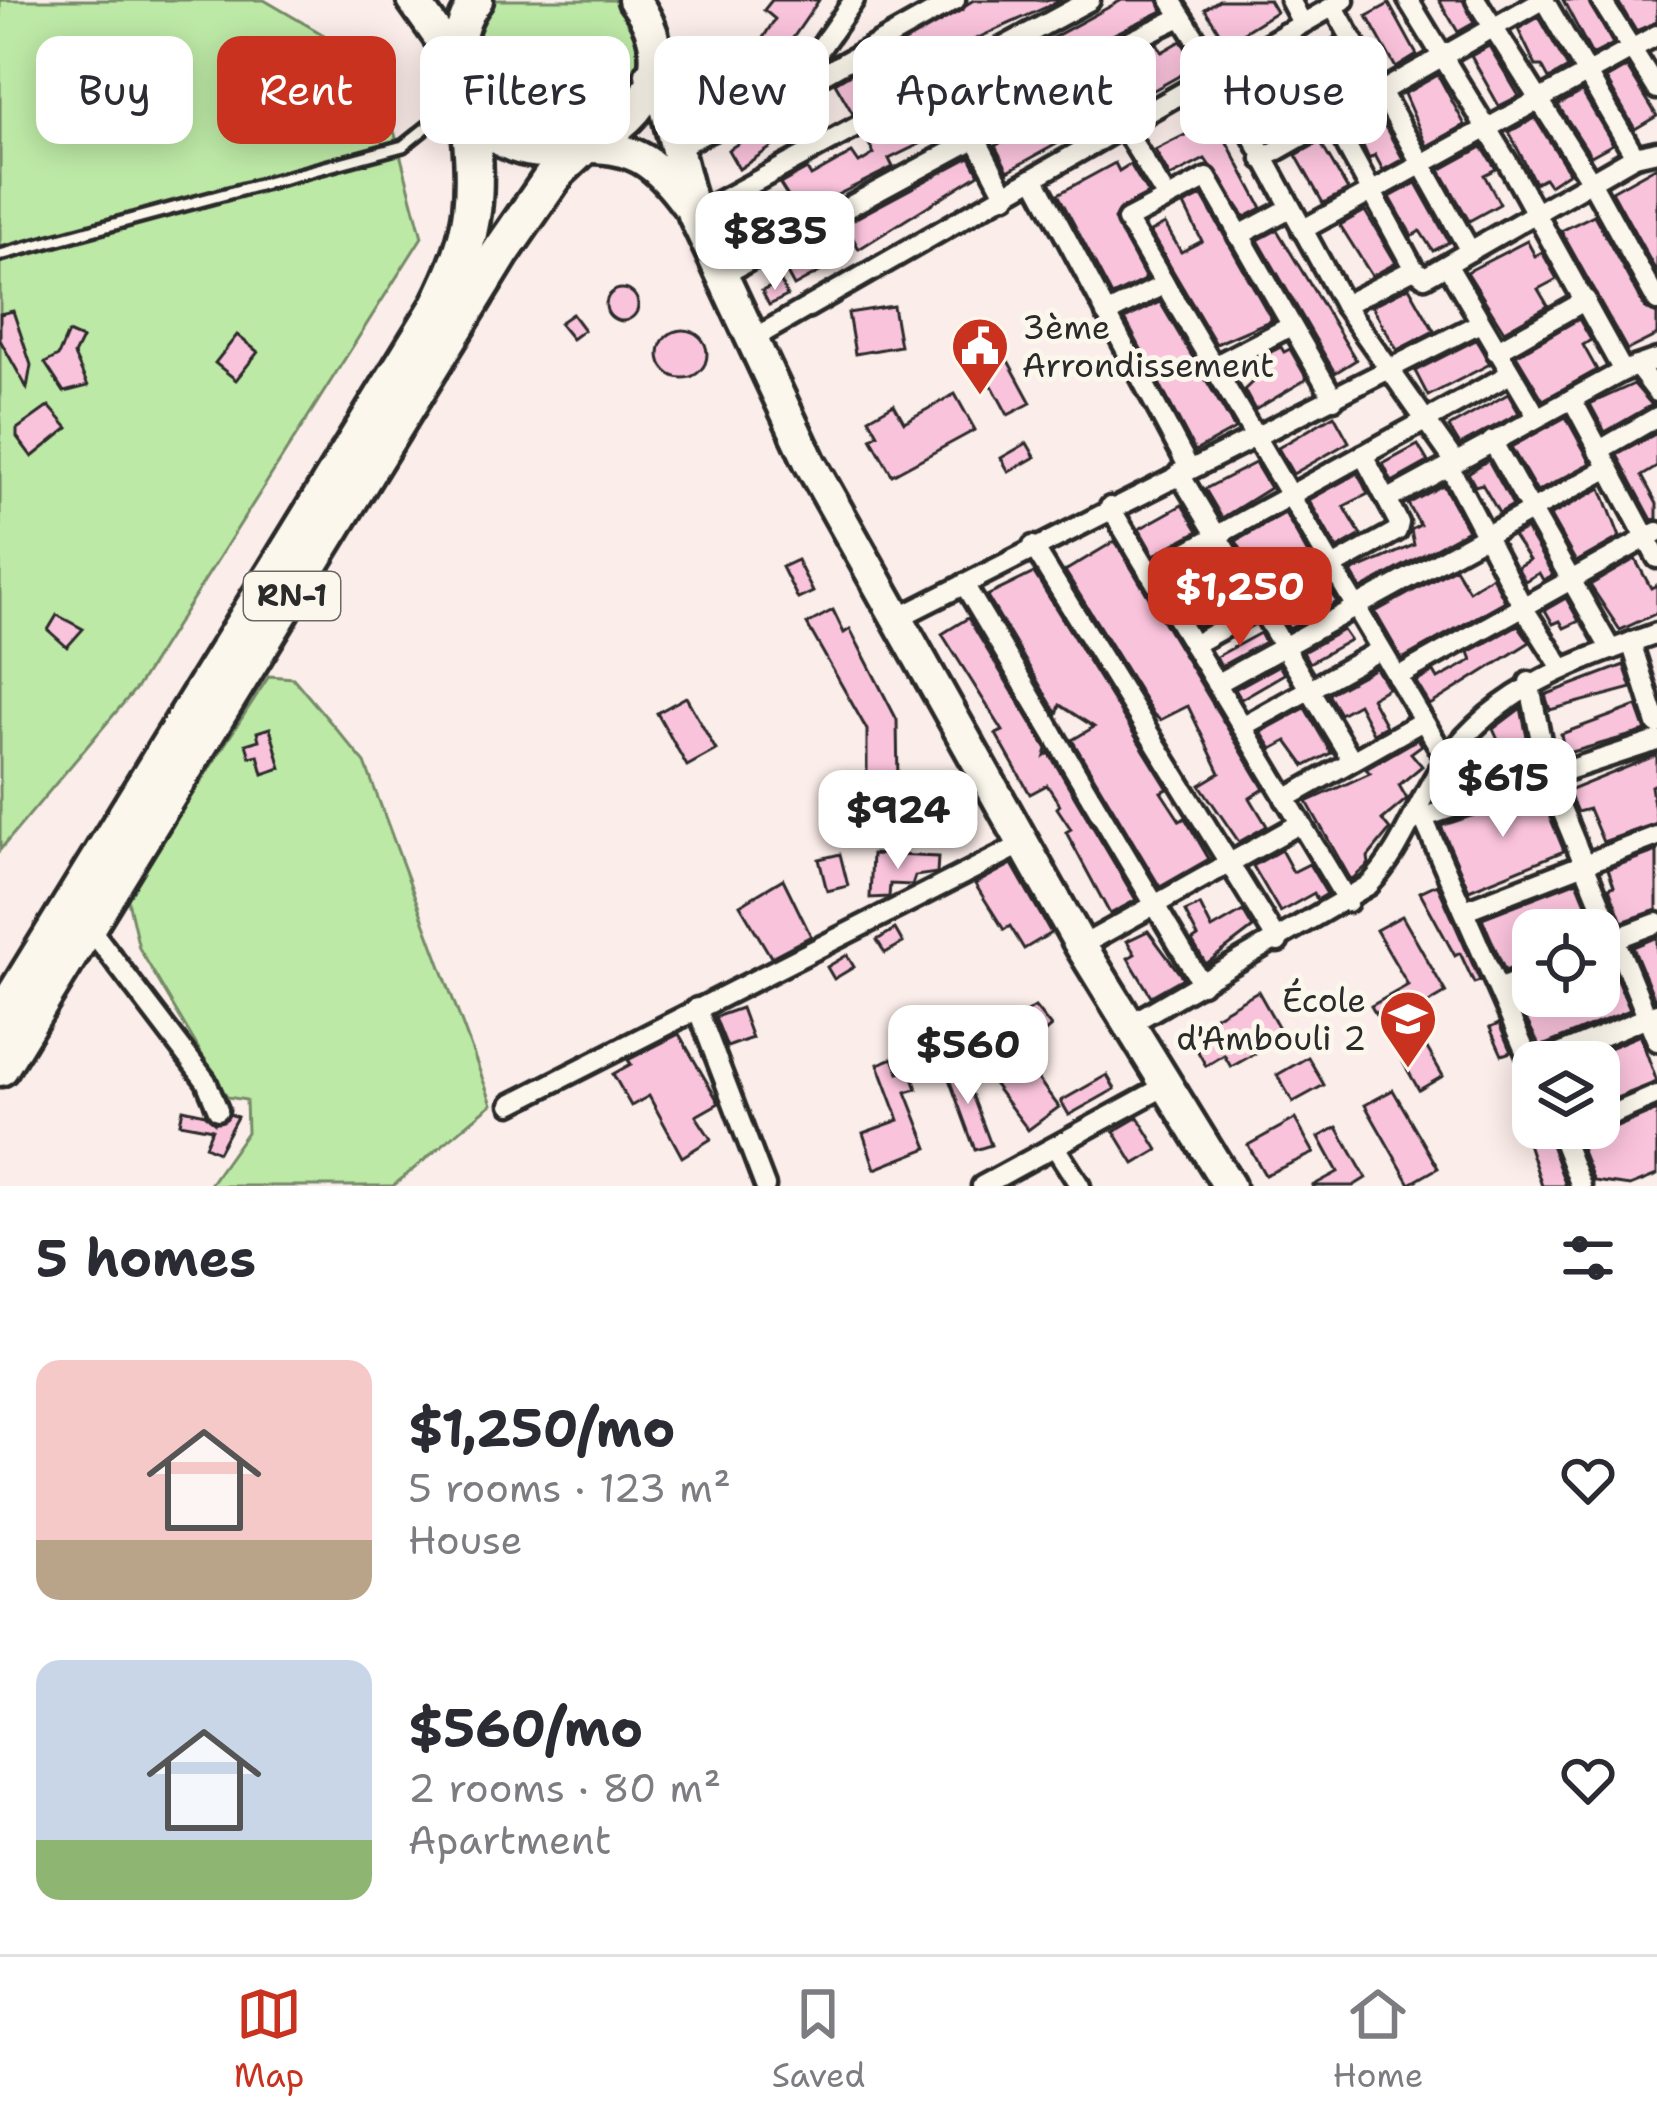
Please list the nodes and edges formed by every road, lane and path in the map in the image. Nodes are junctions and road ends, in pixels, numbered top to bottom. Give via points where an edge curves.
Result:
1 (413, 0) edge
2 (477, 0) edge
3 (634, 0) edge
4 (663, 0) edge
5 (854, 0) edge
6 (927, 0) edge
7 (955, 0) edge
8 (1090, 0) edge
9 (1290, 0) edge
10 (1408, 0) edge
11 (1476, 0) edge
12 (1543, 0) edge
13 (1601, 0) edge
14 (1339, 3) edge
15 (1176, 8) edge
16 (911, 25) junction
17 (1293, 28) junction
18 (1492, 28) junction
19 (1657, 35) edge
20 (438, 36) edge
21 (460, 36) edge
22 (829, 36) edge
23 (1020, 36) edge
24 (1128, 36) edge
25 (1194, 36) edge
26 (1281, 36) edge
27 (1297, 36) edge
28 (1355, 36) edge
29 (1631, 48) junction
30 (1442, 57) junction
31 (652, 68) junction
32 (829, 71) edge
33 (1587, 74) junction
34 (1387, 87) edge
35 (1657, 89) edge
36 (1387, 99) edge
37 (1538, 100) junction
38 (853, 126) edge
39 (1487, 130) junction
40 (420, 133) edge
41 (470, 144) edge
42 (515, 144) edge
43 (682, 144) edge
44 (958, 144) edge
45 (979, 144) edge
46 (1099, 144) edge
47 (1134, 144) edge
48 (1254, 144) edge
49 (1287, 144) edge
50 (1347, 144) edge
51 (676, 147) junction
52 (584, 149) junction
53 (1650, 149) edge
54 (1262, 159) junction
55 (1424, 164) junction
56 (1035, 179) junction
57 (1592, 183) junction
58 (1370, 192) junction
59 (1006, 196) junction
60 (1167, 199) junction
61 (1290, 208) junction
62 (1536, 213) junction
63 (694, 215) junction
64 (1302, 230) junction
65 (1238, 236) junction
66 (1470, 250) junction
67 (0, 255) edge
68 (1448, 266) junction
69 (1414, 268) junction
70 (721, 276) junction
71 (1163, 285) junction
72 (1656, 299) edge
73 (1586, 300) junction
74 (1344, 305) junction
75 (1106, 314) junction
76 (1480, 323) junction
77 (1291, 326) junction
78 (749, 341) junction
79 (1496, 351) junction
80 (1657, 359) edge
81 (1212, 367) junction
82 (1630, 369) junction
83 (1394, 370) junction
84 (1510, 374) junction
85 (1657, 392) edge
86 (1334, 399) junction
87 (1572, 399) junction
88 (1536, 415) junction
89 (1657, 417) edge
90 (1426, 421) junction
91 (1253, 435) junction
92 (1492, 441) junction
93 (1363, 455) junction
94 (1603, 460) junction
95 (1452, 464) junction
96 (1184, 470) junction
97 (1292, 495) junction
98 (1387, 500) junction
99 (1110, 507) junction
100 (1532, 510) junction
101 (1652, 534) edge
102 (1221, 536) junction
103 (1484, 537) junction
104 (1034, 546) junction
105 (1657, 558) edge
106 (1332, 567) junction
107 (1149, 574) junction
108 (1572, 579) junction
109 (964, 584) junction
110 (1261, 607) junction
111 (1522, 607) junction
112 (1356, 609) junction
113 (896, 619) junction
114 (1657, 633) edge
115 (1631, 642) junction
116 (1192, 645) junction
117 (1284, 646) junction
118 (1381, 650) junction
119 (1611, 650) junction
120 (1562, 668) junction
121 (1397, 677) junction
122 (1529, 682) junction
123 (1216, 684) junction
124 (1310, 690) junction
125 (1421, 722) junction
126 (1657, 724) edge
127 (1242, 727) junction
128 (1657, 741) edge
129 (1446, 759) junction
130 (1352, 760) junction
131 (1549, 778) junction
132 (1285, 799) junction
133 (1418, 819) junction
134 (1301, 823) junction
135 (1657, 836) edge
136 (1025, 843) junction
137 (1231, 860) junction
138 (1587, 863) junction
139 (1348, 902) junction
140 (1153, 905) junction
141 (1599, 909) edge
142 (1465, 910) junction
143 (1657, 922) edge
144 (89, 927) junction
145 (1620, 936) edge
146 (1278, 942) junction
147 (1081, 946) junction
148 (1620, 961) edge
149 (1512, 983) edge
150 (1202, 984) junction
151 (1499, 989) junction
152 (697, 1008) junction
153 (1652, 1015) edge
154 (1132, 1023) junction
155 (1523, 1041) edge
156 (1591, 1041) edge
157 (1657, 1041) edge
158 (4, 1046) edge
159 (1169, 1084) junction
160 (1657, 1096) edge
161 (511, 1104) dead end
162 (218, 1110) dead end
163 (1620, 1111) edge
164 (1055, 1147) junction
165 (1572, 1149) edge
166 (765, 1186) edge
167 (982, 1186) edge
168 (1080, 1186) edge
169 (1229, 1186) edge
170 (1581, 1186) edge

1 - 20 main road
2 - 21 main road, RN-1
3 - 31 main road via 650,32
4 - 31 main road, RN-1
5 - 22 street
6 - 16 street
7 - 16 street
8 - 23 street
9 - 17 street
10 - 30 street
11 - 18 street
12 - 18 street
12 - 33 street
13 - 29 street
14 - 17 street
14 - 28 street
15 - 24 street
15 - 25 street
16 - 32 street
17 - 26 street
17 - 27 street
18 - 30 street
18 - 37 street
19 - 29 street
29 - 33 street
29 - 35 street
30 - 34 street
30 - 39 street
31 - 51 main road
31 - 52 main road, RN-1 via 639,106 618,131
33 - 37 street
33 - 53 street
36 - 55 street
37 - 39 street
37 - 57 street
38 - 63 street
39 - 55 street
39 - 62 street
40 - 67 lane via 404,146
41 - 158 highway, RN-1 via 475,213 438,309
42 - 52 main road
43 - 51 street
44 - 70 street
45 - 59 street
46 - 56 street
47 - 60 street
48 - 54 street
49 - 54 street
50 - 58 street
51 - 63 main road
52 - 63 main road via 618,147 642,156
52 - 144 highway, RN-1 via 557,171 501,252
53 - 57 street
54 - 61 street
55 - 58 street
55 - 66 street
56 - 59 street
56 - 75 street
57 - 62 street
57 - 72 street
58 - 64 street
58 - 69 street
59 - 78 street
60 - 65 street via 1207,178
60 - 71 street via 1127,220
61 - 64 street
61 - 65 street
62 - 66 street
62 - 73 street
63 - 70 main road
64 - 74 street
65 - 77 street
66 - 68 street
68 - 69 street via 1424,277
68 - 76 street
69 - 74 street
70 - 78 main road
71 - 75 street
71 - 81 street
73 - 79 street
73 - 82 street
74 - 83 street
75 - 96 street
76 - 79 street
76 - 83 street
77 - 81 street
77 - 86 street
78 - 113 main road
79 - 84 street
80 - 82 street
81 - 91 street
82 - 85 street
82 - 87 street
83 - 86 street
83 - 90 street
84 - 88 street
84 - 90 street
86 - 91 street
87 - 88 street
87 - 94 street
88 - 92 street
89 - 94 street
90 - 93 street
90 - 95 street
91 - 96 street
91 - 97 street
92 - 95 street
92 - 100 street
93 - 97 street
93 - 98 street
94 - 100 street
94 - 101 street
95 - 98 street
95 - 103 street
96 - 99 street
96 - 102 street
97 - 102 street
97 - 106 street
98 - 106 street via 1399,528
99 - 104 street
99 - 107 street
100 - 103 street
100 - 108 street
101 - 105 street
101 - 108 street
102 - 107 street
102 - 110 street
103 - 111 street
103 - 112 street
104 - 109 street
104 - 137 street
106 - 110 street
106 - 112 street
107 - 116 street
108 - 111 street
108 - 119 street
109 - 113 street
109 - 140 street
110 - 116 street
110 - 117 street
111 - 120 street
111 - 121 street
112 - 117 street
112 - 118 street
113 - 136 main road
114 - 115 street
115 - 119 street
115 - 126 street
116 - 123 street
117 - 123 street
117 - 124 street
118 - 121 street
118 - 124 street
119 - 120 street
120 - 122 street
121 - 125 street
122 - 129 street via 1481,718
122 - 131 street
123 - 127 street
124 - 127 street
124 - 130 street
125 - 129 street
125 - 130 street
127 - 132 street
128 - 131 street
129 - 133 street
130 - 132 street
131 - 133 street
131 - 138 street
132 - 134 street
133 - 139 street via 1390,863
133 - 142 street
134 - 137 street
134 - 139 street
135 - 138 street
136 - 147 main road
136 - 152 street
137 - 140 street
137 - 146 street
138 - 141 street
138 - 142 street
139 - 146 street
140 - 147 street
140 - 150 street
142 - 151 street
143 - 145 street
144 - 158 highway, RN-1
144 - 162 street via 206,1081
146 - 150 street
147 - 154 main road
148 - 153 street
149 - 151 street
150 - 154 street
151 - 155 street
152 - 161 street
152 - 166 street
153 - 156 street
153 - 157 street
154 - 159 main road
159 - 164 street
159 - 169 main road
160 - 163 street
164 - 167 street
164 - 168 street
165 - 170 street

